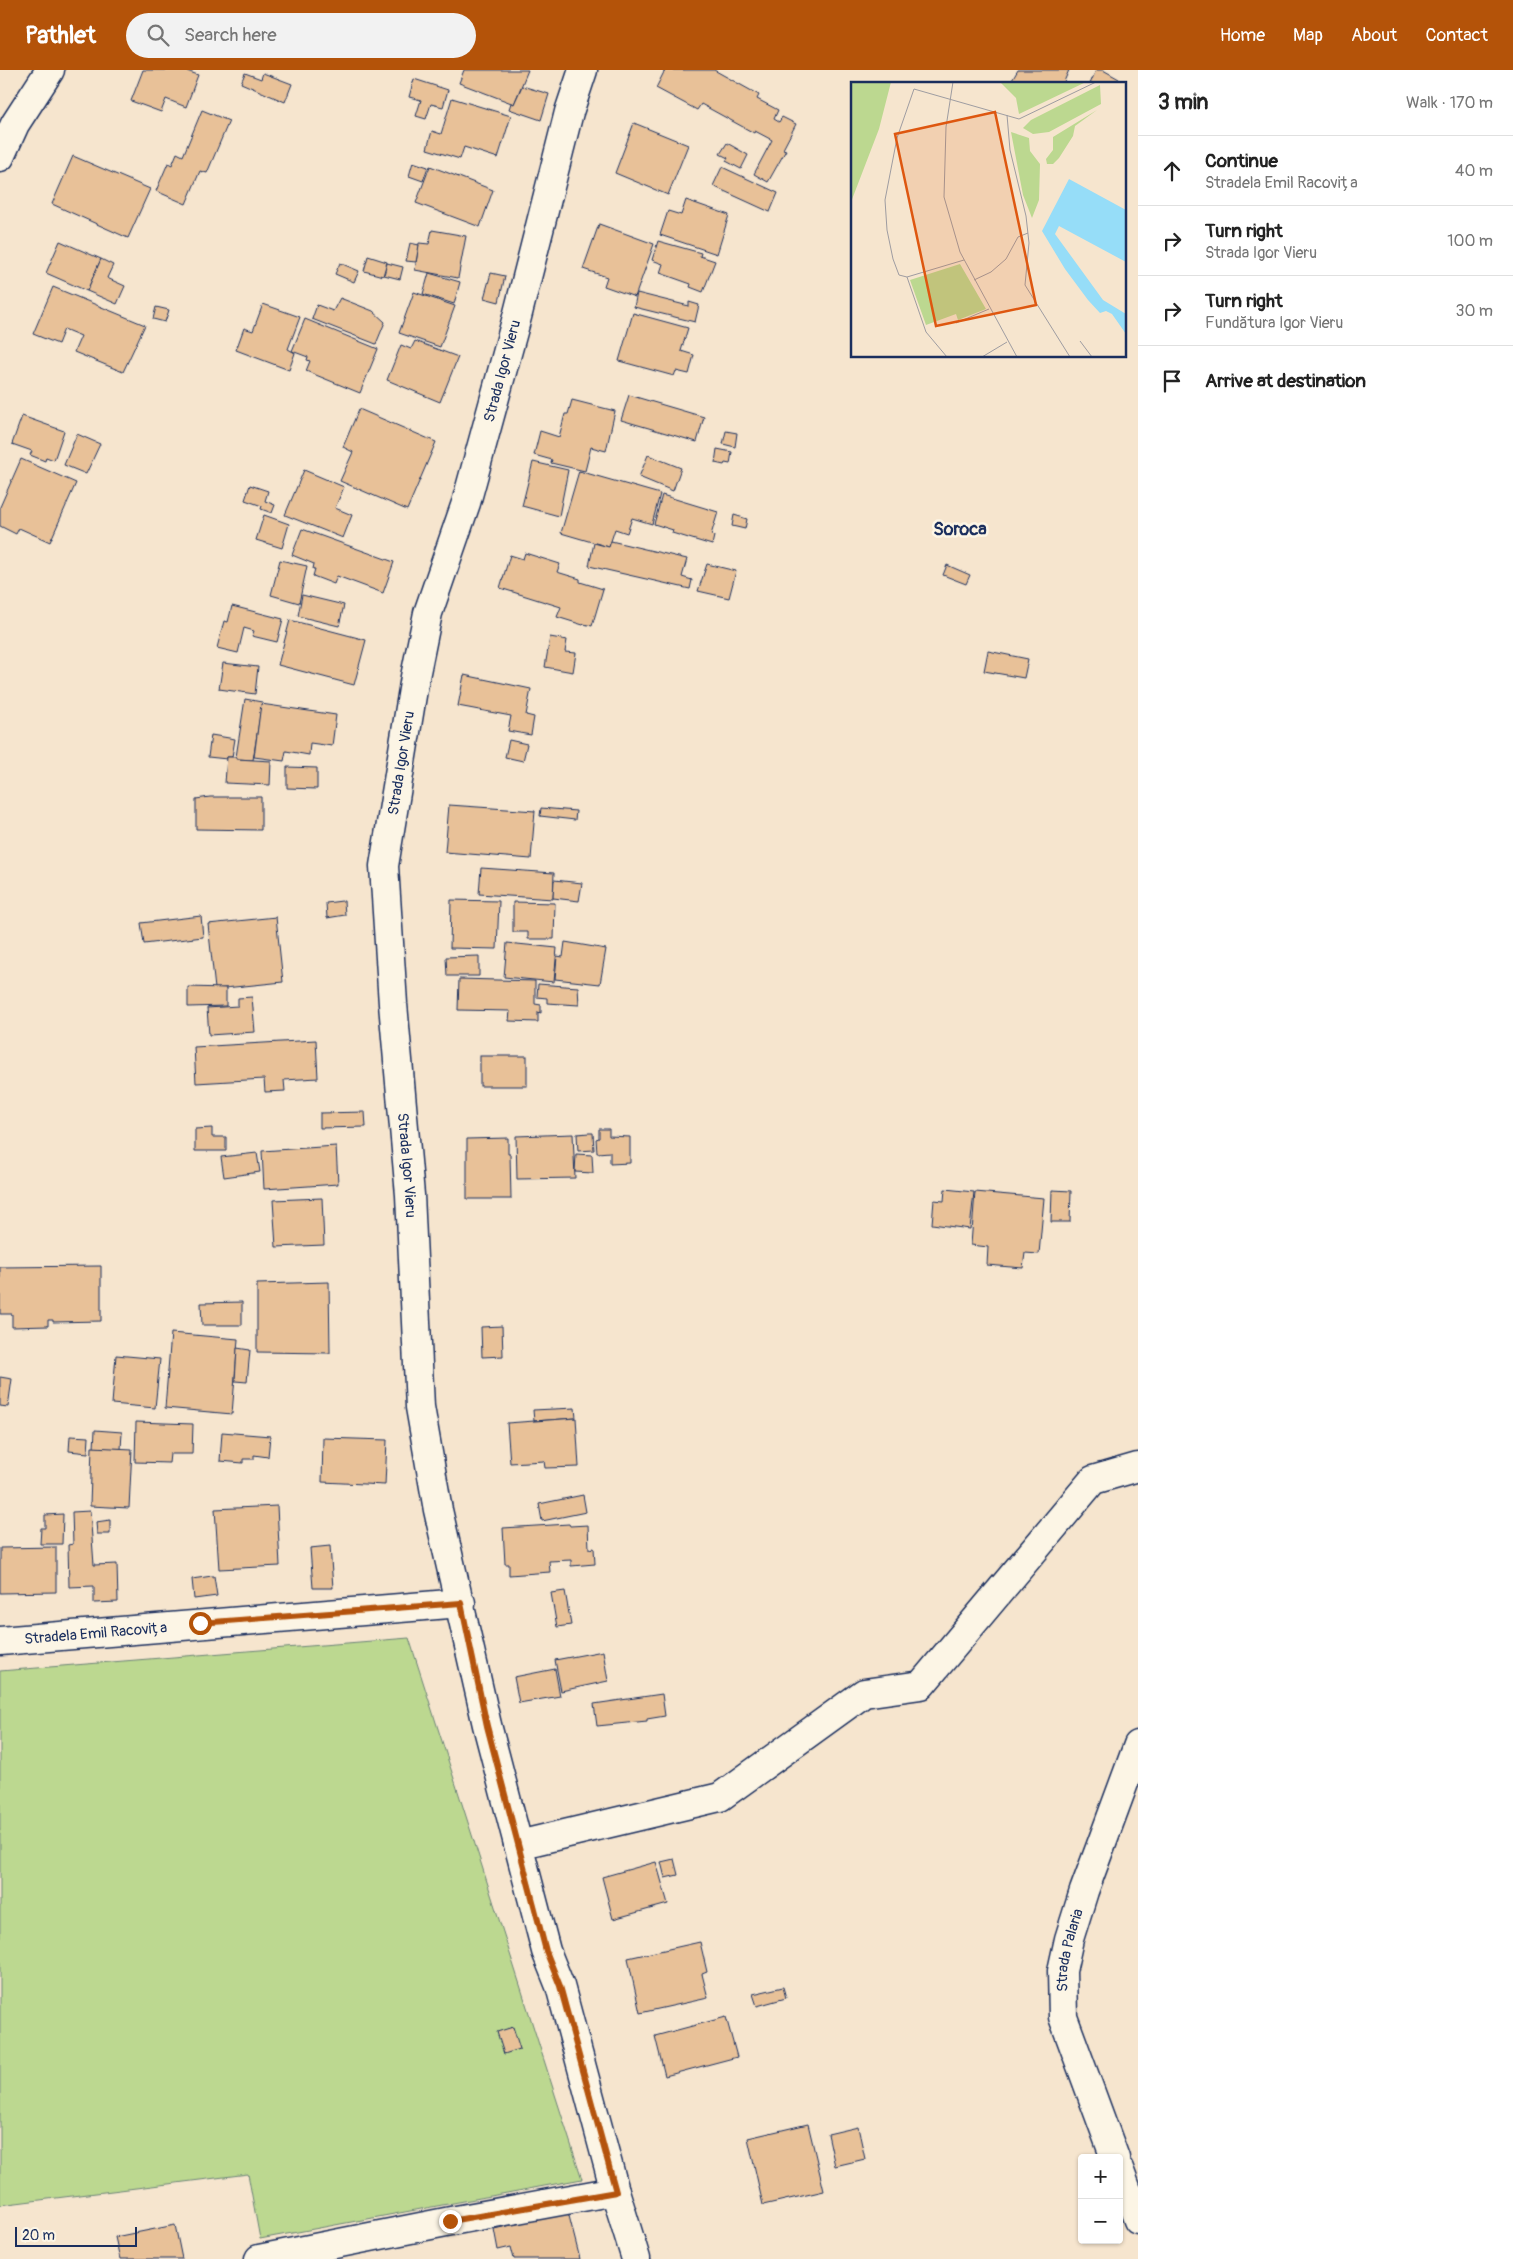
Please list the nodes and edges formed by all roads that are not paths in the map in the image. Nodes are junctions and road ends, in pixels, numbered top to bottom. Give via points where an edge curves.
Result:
1 (50, 70) edge
2 (583, 70) edge
3 (0, 157) edge
4 (1138, 1467) edge
5 (461, 1603) junction
6 (0, 1640) edge
7 (1138, 1745) edge
8 (518, 1845) junction
9 (1114, 2154) edge
10 (1123, 2181) edge
11 (616, 2192) junction
12 (1138, 2220) edge
13 (258, 2259) edge
14 (636, 2259) edge

1 - 3 street via 15,124
2 - 5 street, Strada Igor Vieru via 569,112 518,317 466,503 428,614 384,866 392,1004 410,1195 420,1407 438,1510
4 - 8 street via 1093,1480 921,1685 864,1693 720,1797
5 - 6 street, Stradela Emil Racovița
5 - 8 street, Strada Igor Vieru via 487,1726
7 - 9 street, Strada Palaria via 1084,1890 1062,1971 1063,2017
8 - 11 street, Strada Igor Vieru
10 - 12 street
11 - 13 street
11 - 14 street, Strada Igor Vieru

